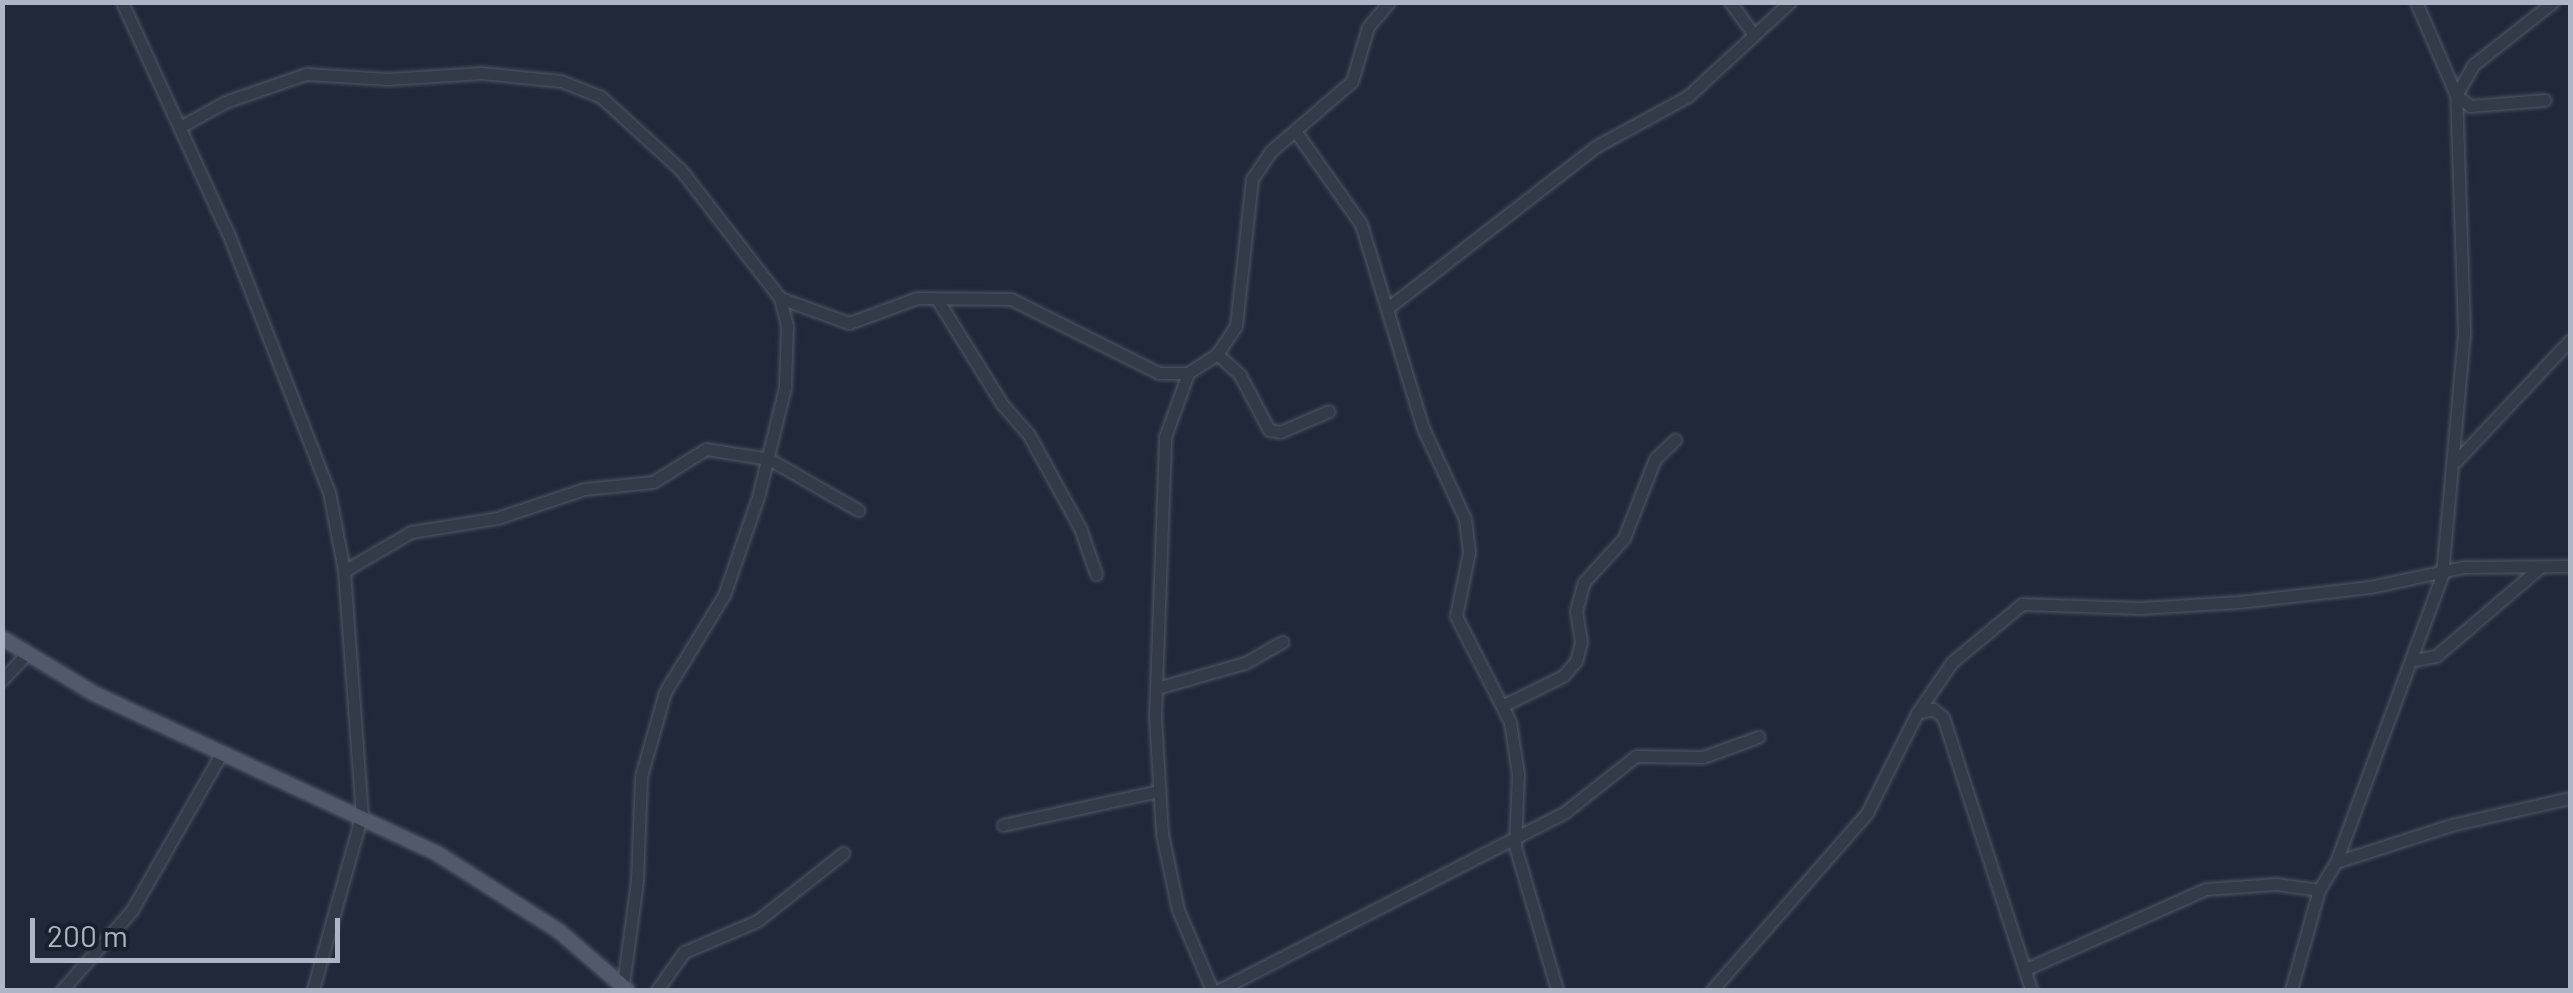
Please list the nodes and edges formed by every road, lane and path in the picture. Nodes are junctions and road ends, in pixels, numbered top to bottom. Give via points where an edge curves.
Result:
1 (122, 2) edge
2 (1389, 2) edge
3 (1730, 2) edge
4 (1790, 2) edge
5 (2416, 2) edge
6 (2552, 2) edge
7 (1754, 36) junction
8 (2456, 95) junction
9 (2544, 100) dead end
10 (180, 127) junction
11 (1298, 134) junction
12 (780, 298) junction
13 (937, 299) junction
14 (1389, 307) junction
15 (2570, 340) edge
16 (1217, 354) junction
17 (1188, 372) junction
18 (1329, 412) dead end
19 (1675, 440) dead end
20 (769, 459) junction
21 (2456, 461) junction
22 (858, 510) dead end
23 (2570, 566) edge
24 (2539, 568) junction
25 (344, 572) junction
26 (1096, 574) dead end
27 (2442, 575) junction
28 (2, 638) edge
29 (1282, 642) dead end
30 (26, 654) junction
31 (2414, 660) junction
32 (2, 680) edge
33 (1157, 688) junction
34 (1504, 705) junction
35 (1917, 714) junction
36 (1758, 737) dead end
37 (222, 752) junction
38 (1158, 791) junction
39 (2570, 798) edge
40 (362, 814) junction
41 (1002, 825) dead end
42 (1515, 836) junction
43 (843, 853) dead end
44 (2336, 862) junction
45 (2319, 890) junction
46 (2026, 970) junction
47 (625, 988) edge
48 (62, 990) edge
49 (313, 990) edge
50 (657, 990) edge
51 (1215, 990) edge
52 (1557, 990) edge
53 (1712, 990) edge
54 (2031, 990) edge
55 (2291, 990) edge

1 - 10 street
2 - 11 street via 1368,27 1352,81
3 - 7 street
4 - 7 street
5 - 8 street
6 - 8 street via 2472,65
7 - 14 street via 1688,96 1595,147
8 - 9 street via 2470,106
8 - 21 street via 2464,331
10 - 12 street via 225,102 306,74 388,80 482,73 561,81 601,96 682,170
10 - 25 street via 329,492
11 - 14 street via 1361,224
11 - 16 street via 1271,152 1252,179 1236,326
12 - 13 street via 849,324 917,298
12 - 20 street via 788,352
13 - 17 street via 1011,300 1159,373
13 - 26 street via 1002,404 1030,435 1080,528
14 - 34 street via 1423,428 1469,534 1456,616
15 - 21 street
16 - 17 street
16 - 18 street via 1240,376 1269,430 1280,432
17 - 33 street via 1159,476
19 - 34 street via 1656,460 1624,538 1584,582 1576,611 1576,661 1563,676
20 - 22 street
20 - 25 street via 706,449 653,482 584,488 497,518 411,532
20 - 47 street via 724,595 670,682 647,750
21 - 27 street
23 - 24 street
24 - 27 street via 2494,564
24 - 31 street via 2436,656
25 - 40 street
27 - 31 street
27 - 35 street via 2238,602 2140,608 2022,604 1952,662
28 - 30 main road
29 - 33 street via 1245,663
30 - 32 street
30 - 37 main road
31 - 44 street
33 - 38 street
34 - 42 street via 1518,774
35 - 46 street via 1932,709 1943,717
35 - 53 street via 1848,838
36 - 42 street via 1704,758 1636,756 1566,812
37 - 40 main road
37 - 48 street via 132,910
38 - 41 street
38 - 51 street via 1178,910
39 - 44 street via 2452,825
40 - 47 main road via 559,931
40 - 49 street
42 - 51 street
42 - 52 street
43 - 50 street via 756,920 684,952
44 - 45 street
45 - 46 street via 2276,884 2206,890
45 - 55 street
46 - 54 street

